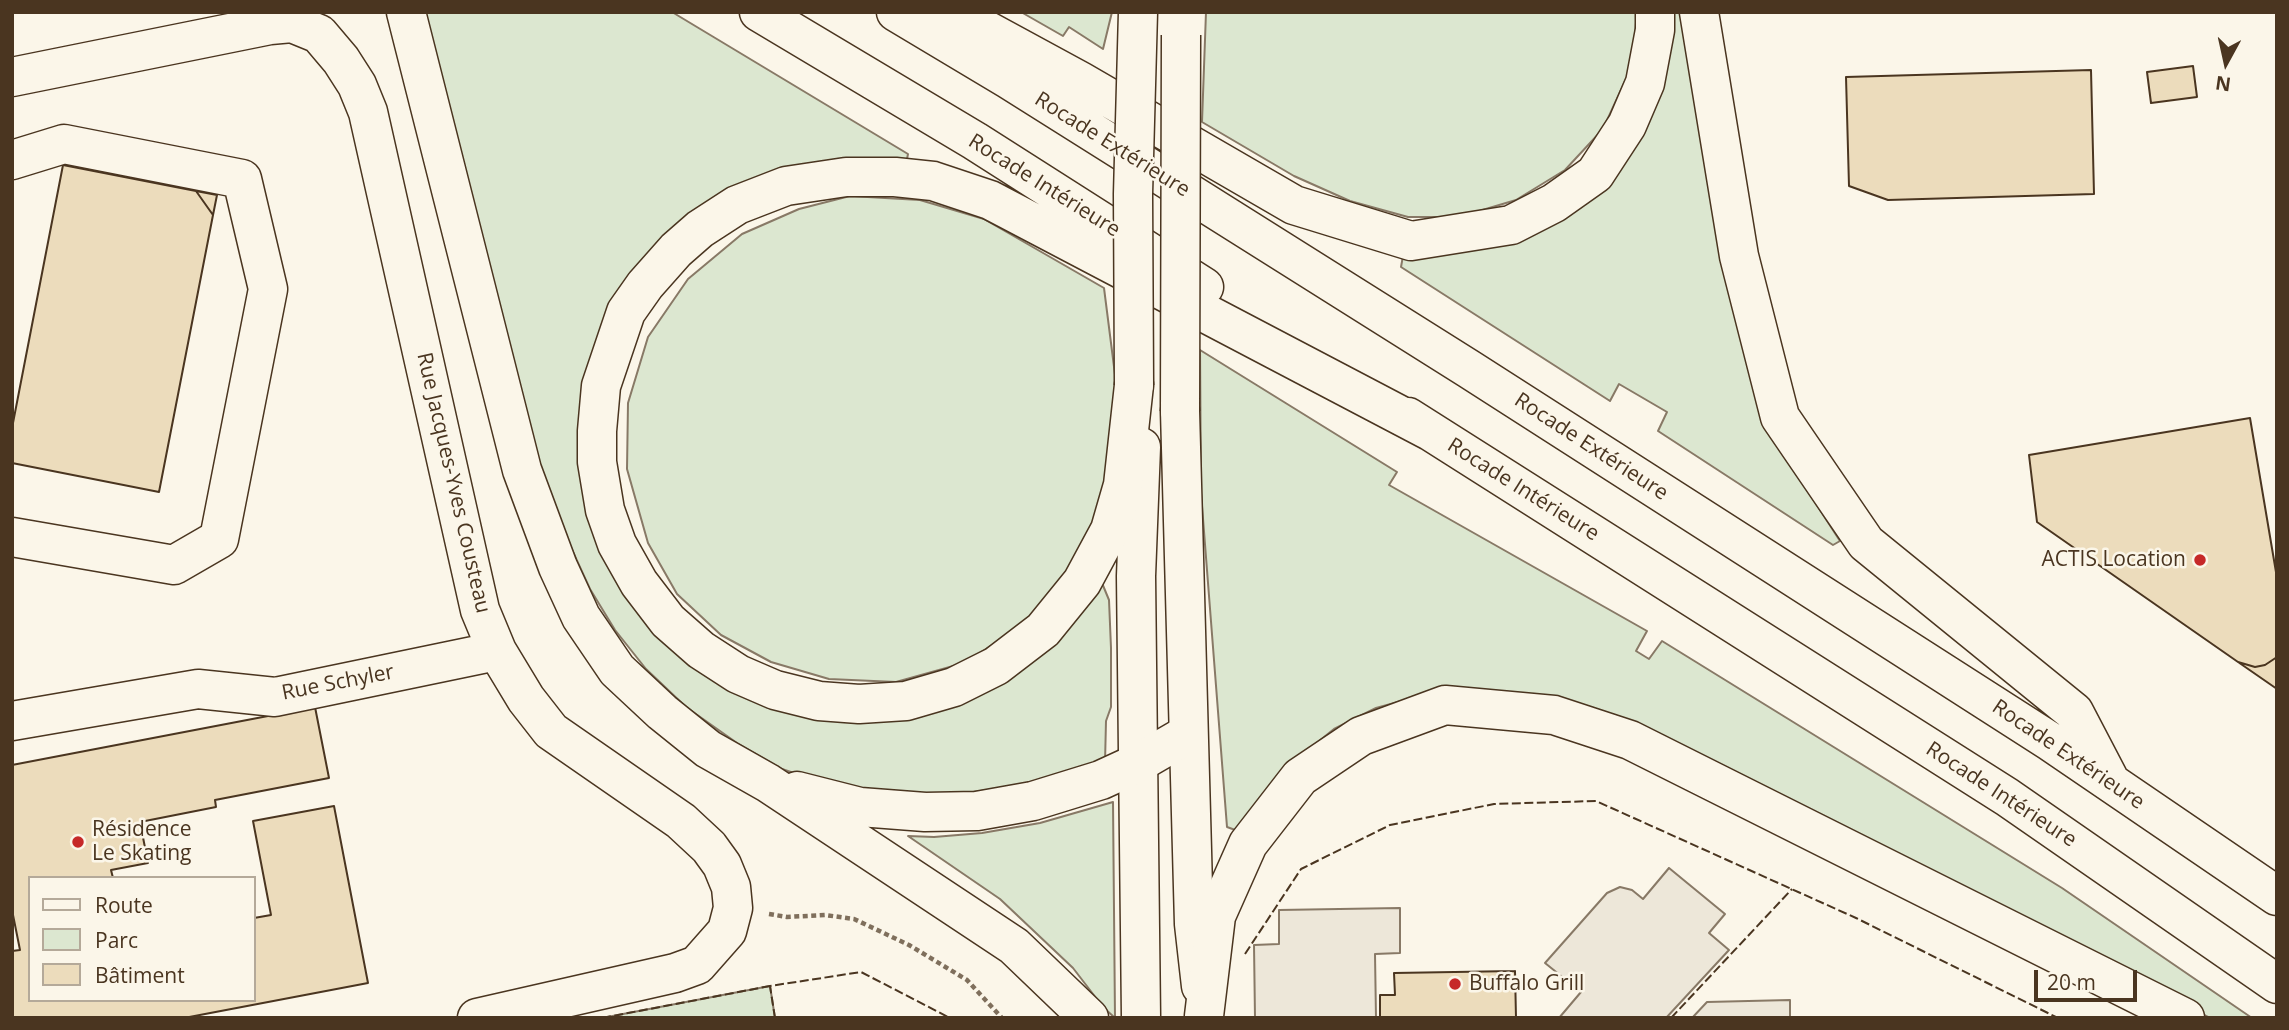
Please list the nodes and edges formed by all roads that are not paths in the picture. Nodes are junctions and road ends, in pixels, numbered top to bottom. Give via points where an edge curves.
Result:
1 (406, 12) edge
2 (759, 12) edge
3 (897, 12) edge
4 (953, 12) edge
5 (1138, 12) edge
6 (1655, 12) edge
7 (1699, 12) edge
8 (1182, 24) edge
9 (12, 78) edge
10 (12, 160) edge
11 (1134, 385) junction
12 (1430, 431) junction
13 (12, 537) edge
14 (497, 651) junction
15 (12, 721) edge
16 (1188, 734) junction
17 (1138, 763) junction
18 (768, 783) junction
19 (2112, 784) junction
20 (2277, 896) edge
21 (2277, 984) edge
22 (1205, 1017) edge
23 (477, 1018) edge
24 (1089, 1018) edge
25 (1141, 1018) edge
26 (2185, 1018) edge

1 - 18 main road via 522,470 581,617 617,670 662,712 708,749
2 - 12 main road, Rocade Intérieure via 975,141
3 - 19 main road, Rocade Extérieure via 1469,369
4 - 6 main road via 1294,205 1411,241 1511,225 1554,203 1595,174 1627,125 1646,83
5 - 11 main road, bridge
7 - 19 main road via 1739,256 1780,417 1866,543 2074,712
8 - 16 main road, bridge via 1181,411
9 - 14 main road, Rue Jacques-Yves Cousteau via 270,25 292,23 319,34 357,85 368,112 480,610
10 - 13 main road via 65,144 242,178 268,289 219,539 174,565
11 - 12 main road via 1123,485 1110,530 1082,582 1044,630 996,666 954,687 906,701 819,701 738,674 668,621 639,583 605,510 597,462 601,386 626,312 645,285 700,229 737,205 786,186 846,177 933,181 990,200
11 - 17 main road via 1142,448 1136,576
12 - 21 main road, Rocade Intérieure via 2007,797
14 - 15 main road, Rue Schyler via 275,697 198,689
14 - 23 main road, Rue Jacques-Yves Cousteau via 551,731 681,821 709,847 731,887 733,908 727,932 697,965
16 - 17 main road
16 - 22 main road via 1194,924
17 - 18 main road via 1033,801 977,811 860,807
17 - 25 main road
18 - 24 main road via 1014,946
19 - 20 main road, Rocade Extérieure
22 - 26 main road via 1216,916 1248,844 1300,777 1361,736 1445,705 1554,715 1630,740

